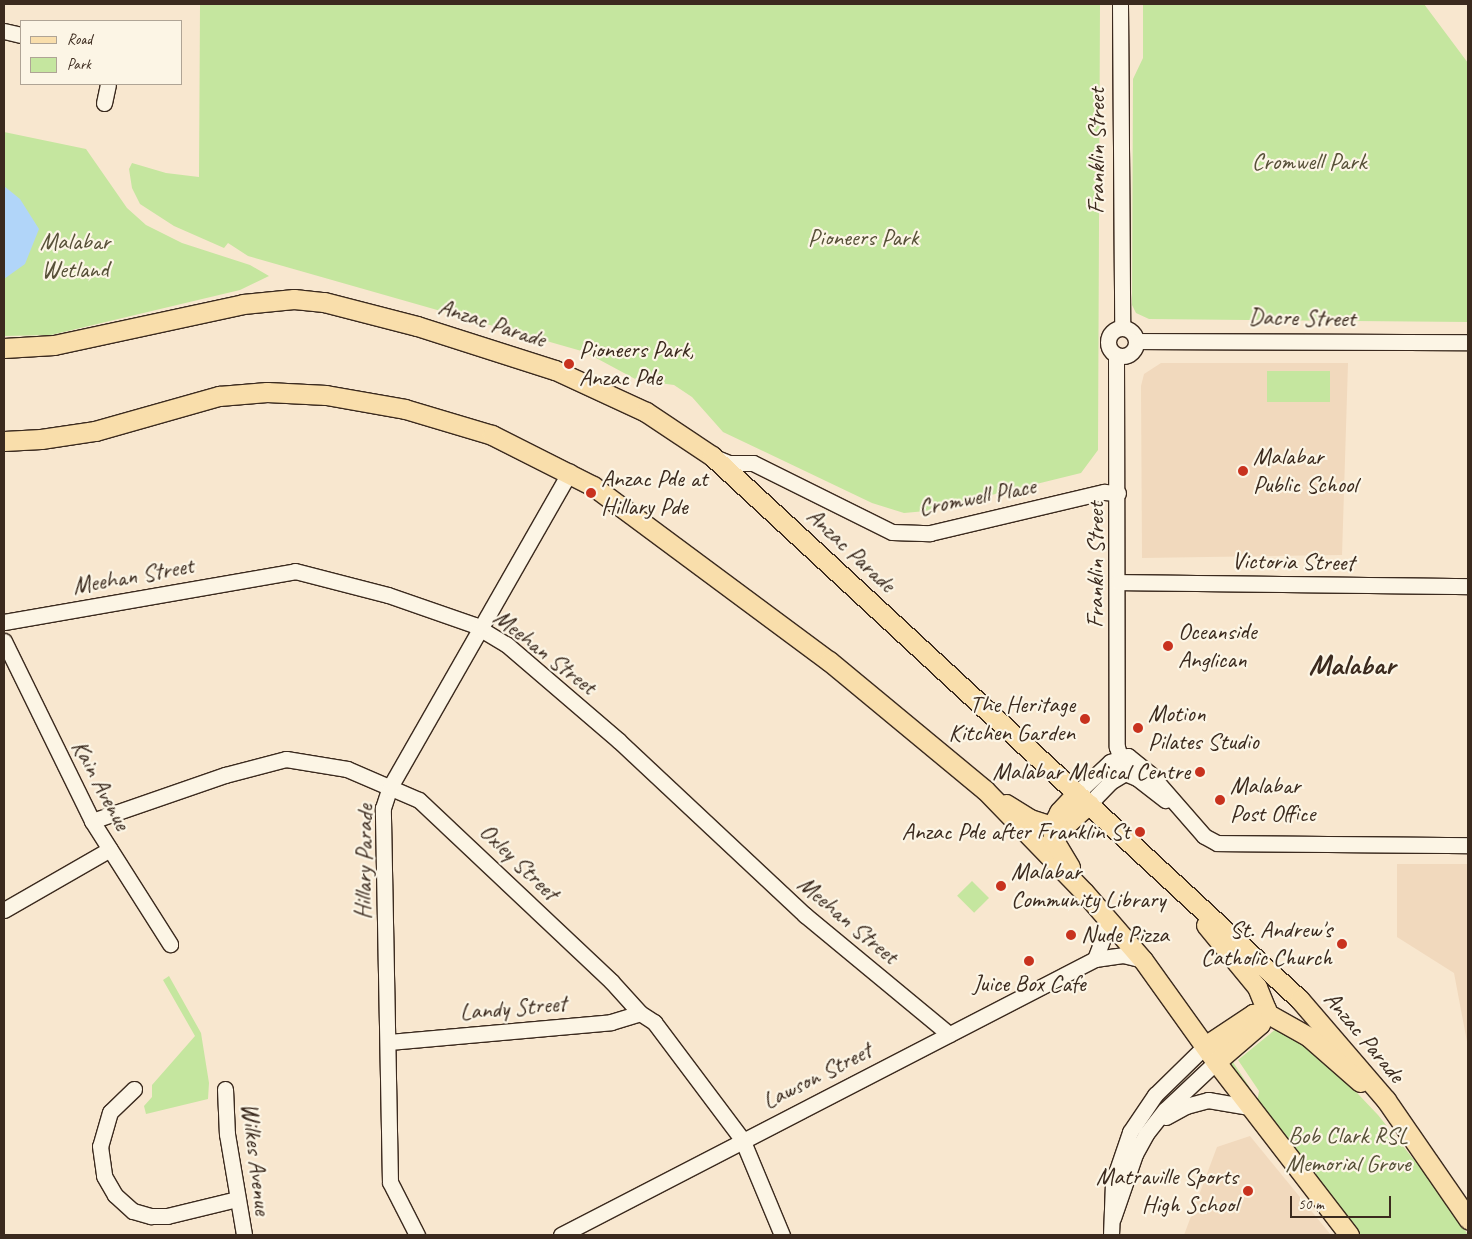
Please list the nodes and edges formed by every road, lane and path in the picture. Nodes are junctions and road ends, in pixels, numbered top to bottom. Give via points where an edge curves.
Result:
1 (1120, 4) edge
2 (4, 31) edge
3 (20, 35) edge
4 (108, 85) edge
5 (104, 103) dead end
6 (1122, 327) junction
7 (1136, 341) junction
8 (1468, 342) edge
9 (4, 348) edge
10 (1116, 355) junction
11 (4, 441) edge
12 (712, 456) junction
13 (570, 472) junction
14 (1118, 493) junction
15 (1118, 582) junction
16 (1468, 586) edge
17 (4, 622) edge
18 (480, 628) junction
19 (4, 641) edge
20 (1120, 757) junction
21 (1124, 774) junction
22 (390, 787) junction
23 (985, 790) junction
24 (1083, 799) junction
25 (1177, 808) junction
26 (92, 821) junction
27 (1052, 826) junction
28 (1468, 845) edge
29 (110, 849) junction
30 (1177, 885) junction
31 (1084, 892) junction
32 (4, 910) edge
33 (1106, 918) junction
34 (170, 944) dead end
35 (1095, 959) junction
36 (1144, 960) junction
37 (640, 1013) junction
38 (1265, 1014) junction
39 (949, 1034) junction
40 (389, 1042) junction
41 (1205, 1046) junction
42 (1216, 1062) junction
43 (134, 1089) dead end
44 (226, 1089) dead end
45 (1386, 1100) junction
46 (1249, 1107) junction
47 (1153, 1124) junction
48 (742, 1140) junction
49 (238, 1199) junction
50 (1113, 1219) junction
51 (1468, 1219) edge
52 (244, 1235) edge
53 (417, 1235) edge
54 (561, 1235) edge
55 (782, 1235) edge
56 (1111, 1235) edge
57 (1349, 1235) edge

1 - 6 street, Franklin Street
2 - 3 street
4 - 5 street
6 - 7 street via 1132,331
6 - 10 street via 1110,333 1108,341
7 - 8 street, Dacre Street
7 - 10 street via 1132,352
9 - 12 main road, Anzac Parade via 54,345 243,304 294,299 324,302 417,326 562,373 646,412
10 - 14 street, Franklin Street
11 - 13 main road via 95,431 219,396 267,392 326,395 405,409 492,435
12 - 14 street, Cromwell Place via 729,463 753,463 892,532 930,533 1104,492
12 - 24 main road, Anzac Parade
13 - 18 street, Hillary Parade
13 - 23 main road via 620,503 829,661
14 - 15 street, Franklin Street
15 - 16 street, Victoria Street
15 - 20 street, Franklin Street via 1117,747
17 - 18 street, Meehan Street via 295,571 388,595
18 - 22 street, Hillary Parade
18 - 39 street, Meehan Street via 506,644 612,734 805,915
19 - 26 street, Kain Avenue
20 - 21 street, Franklin Street
20 - 24 street via 1100,770
20 - 25 street via 1136,760
21 - 24 street
21 - 25 street via 1137,778
22 - 26 street, Oxley Street via 347,769 286,759 225,775
22 - 37 street, Oxley Street via 419,800 469,844
22 - 40 street, Hillary Parade via 383,808
23 - 27 main road via 1030,819
23 - 31 main road
24 - 27 main road via 1060,812
24 - 30 main road, Anzac Parade
25 - 28 street via 1204,836 1224,844
26 - 29 street, Kain Avenue
27 - 31 main road via 1055,843
29 - 32 street
29 - 34 street, Kain Avenue
30 - 38 main road via 1257,986 1265,1000
30 - 45 main road, Anzac Parade via 1311,1011
31 - 33 main road
33 - 35 street via 1105,933
33 - 36 main road
35 - 36 street, Lawson Street via 1123,956
35 - 39 street, Lawson Street
36 - 41 main road
37 - 40 street, Landy Street via 611,1022
37 - 48 street, Oxley Street via 654,1022
38 - 41 main road via 1252,1014
38 - 42 main road via 1260,1024
38 - 45 main road via 1294,1026 1350,1076
39 - 48 street, Lawson Street
40 - 53 street, Hillary Parade via 390,1182
41 - 42 main road
41 - 50 street via 1154,1095 1130,1132 1113,1182
42 - 46 main road
42 - 47 street
43 - 49 street via 110,1112 100,1146 104,1176 115,1195 133,1210 151,1216 167,1216
44 - 49 street, Wilkes Avenue via 227,1134
45 - 51 main road, Anzac Parade
46 - 47 street via 1217,1100 1199,1101
46 - 57 main road
47 - 50 street via 1135,1154
48 - 54 street, Lawson Street
48 - 55 street, Oxley Street
49 - 52 street, Wilkes Avenue
50 - 56 street

